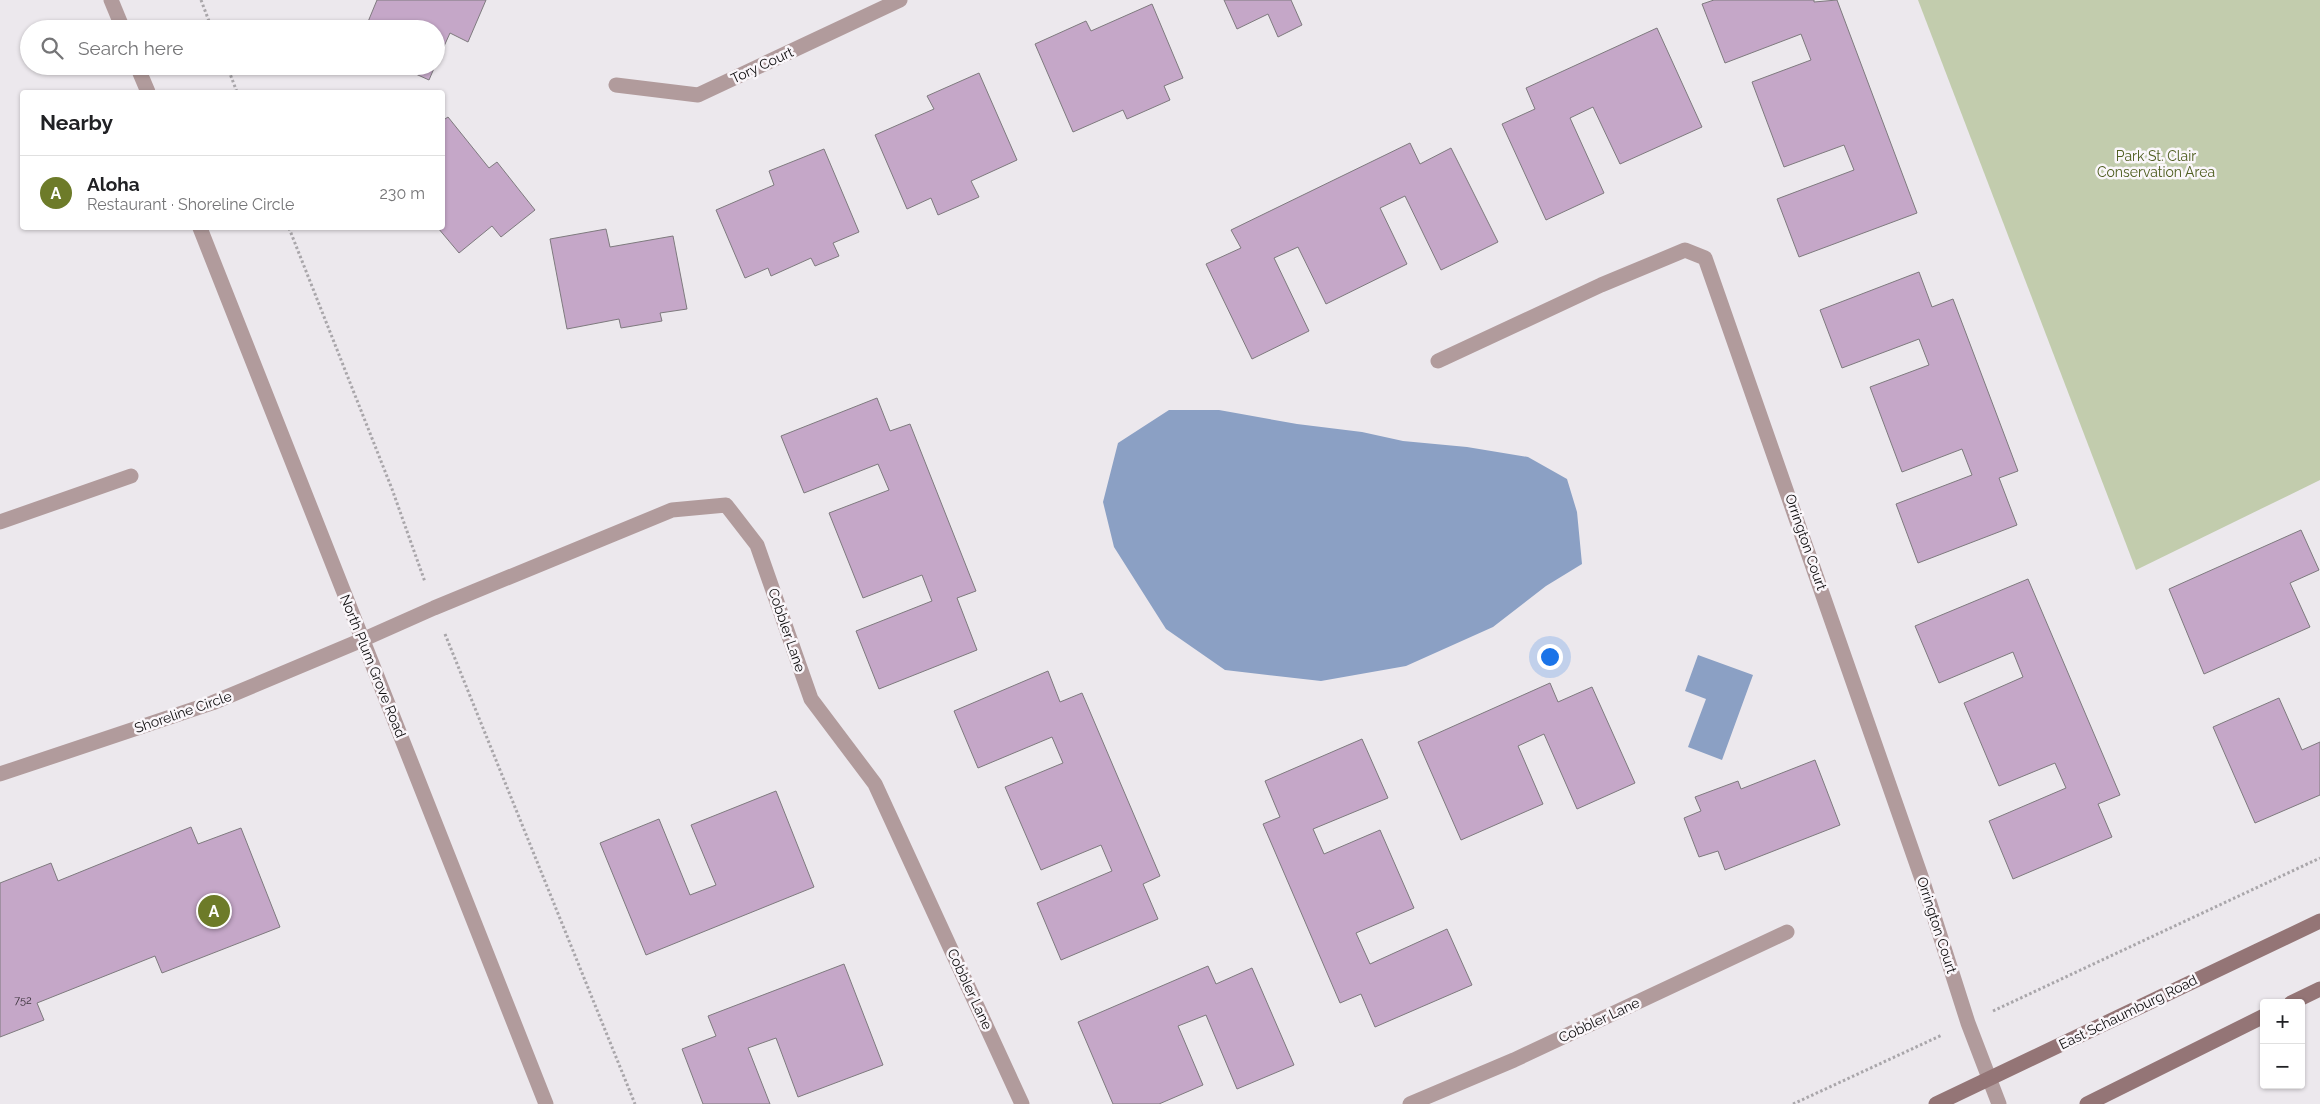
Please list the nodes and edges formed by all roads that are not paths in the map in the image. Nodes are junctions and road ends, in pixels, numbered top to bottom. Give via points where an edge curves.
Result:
1 (111, 0) edge
2 (900, 0) edge
3 (119, 20) edge
4 (141, 75) edge
5 (616, 85) dead end
6 (147, 90) edge
7 (201, 230) edge
8 (1438, 361) dead end
9 (131, 476) dead end
10 (0, 522) edge
11 (362, 640) junction
12 (0, 774) edge
13 (2320, 920) edge
14 (1787, 932) dead end
15 (2320, 989) edge
16 (2299, 999) edge
17 (2260, 1018) edge
18 (1988, 1079) junction
19 (546, 1104) edge
20 (1022, 1104) edge
21 (1410, 1104) edge
22 (1936, 1104) edge
23 (1999, 1104) edge
24 (2087, 1104) edge

1 - 3 street
2 - 5 street, Tory Court via 698,95
4 - 6 street
7 - 11 street, North Plum Grove Road
8 - 18 street, Orrington Court via 1685,250 1705,258 1907,835
9 - 10 street
11 - 12 street, Shoreline Circle via 212,703
11 - 19 street, North Plum Grove Road
11 - 20 street, Cobbler Lane via 672,510 726,504 757,545 811,699 875,784
13 - 18 main road, East Schaumburg Road
14 - 21 street, Cobbler Lane via 1514,1060
15 - 16 main road
17 - 24 main road
18 - 22 main road, East Schaumburg Road
18 - 23 street, Orrington Court

